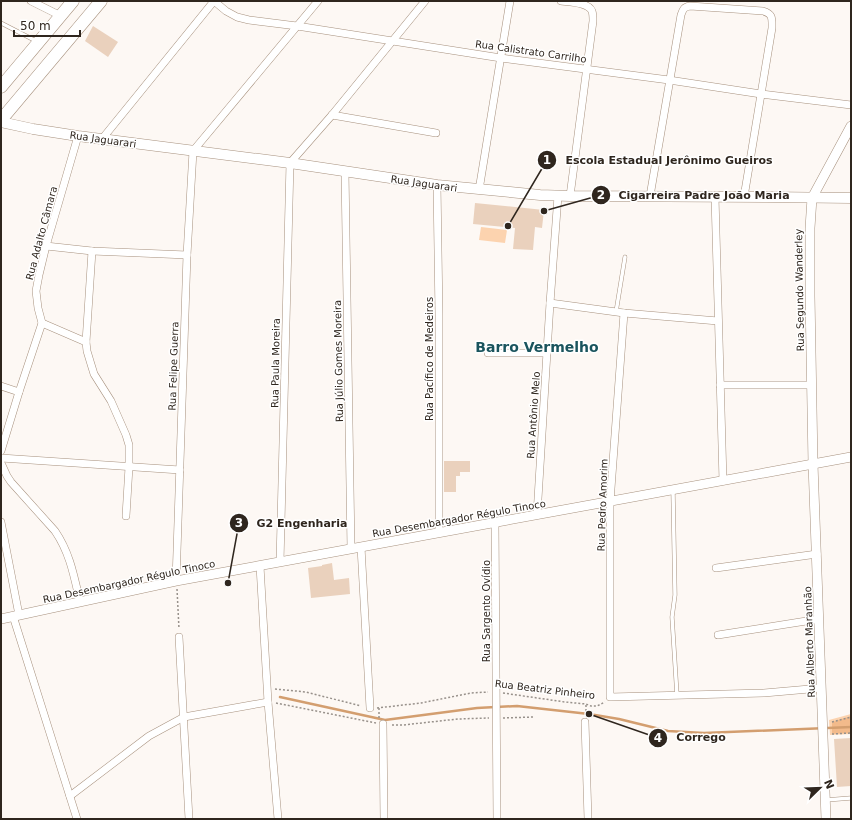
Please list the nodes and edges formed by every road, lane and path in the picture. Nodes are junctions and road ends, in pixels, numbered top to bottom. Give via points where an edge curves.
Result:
1 (31, 1) edge
2 (73, 1) edge
3 (101, 1) edge
4 (214, 1) edge
5 (318, 1) edge
6 (425, 1) edge
7 (510, 1) edge
8 (561, 1) edge
9 (60, 16) junction
10 (1, 23) edge
11 (297, 26) junction
12 (393, 41) junction
13 (38, 42) junction
14 (501, 58) junction
15 (587, 69) junction
16 (670, 80) junction
17 (1, 87) edge
18 (761, 94) junction
19 (851, 105) edge
20 (332, 115) junction
21 (1, 121) edge
22 (851, 126) edge
23 (436, 133) dead end
24 (78, 136) junction
25 (102, 139) junction
26 (193, 151) junction
27 (290, 163) junction
28 (345, 172) junction
29 (437, 185) junction
30 (479, 190) junction
31 (558, 196) junction
32 (570, 196) junction
33 (650, 196) junction
34 (715, 197) junction
35 (744, 197) junction
36 (812, 198) junction
37 (851, 198) edge
38 (46, 246) junction
39 (92, 251) junction
40 (187, 254) junction
41 (625, 257) dead end
42 (550, 303) junction
43 (616, 312) junction
44 (624, 313) junction
45 (718, 321) junction
46 (42, 323) junction
47 (86, 342) junction
48 (488, 353) dead end
49 (547, 353) junction
50 (720, 385) junction
51 (812, 385) junction
52 (1, 386) edge
53 (19, 392) junction
54 (1, 451) edge
55 (851, 457) edge
56 (1, 458) edge
57 (1, 463) edge
58 (814, 464) junction
59 (130, 467) junction
60 (180, 470) junction
61 (722, 481) junction
62 (672, 490) junction
63 (610, 502) junction
64 (536, 515) junction
65 (126, 516) dead end
66 (1, 522) edge
67 (495, 523) junction
68 (439, 533) junction
69 (361, 547) junction
70 (351, 549) junction
71 (817, 554) junction
72 (280, 562) junction
73 (260, 566) junction
74 (716, 568) dead end
75 (176, 581) junction
76 (80, 602) junction
77 (16, 616) junction
78 (819, 618) junction
79 (1, 619) edge
80 (718, 635) dead end
81 (179, 637) joint
82 (267, 688) junction
83 (821, 688) junction
84 (496, 693) junction
85 (677, 695) junction
86 (610, 698) junction
87 (268, 702) junction
88 (370, 708) junction
89 (380, 708) junction
90 (184, 717) junction
91 (497, 717) junction
92 (533, 717) dead end
93 (851, 717) edge
94 (586, 722) dead end
95 (832, 722) dead end
96 (381, 724) junction
97 (851, 733) edge
98 (827, 735) junction
99 (70, 796) junction
100 (851, 798) edge
101 (825, 800) junction
102 (77, 819) edge
103 (189, 819) edge
104 (278, 819) edge
105 (384, 819) edge
106 (497, 819) edge
107 (588, 819) edge
108 (826, 819) edge

1 - 9 street
2 - 9 main road
3 - 21 main road
4 - 11 street, Rua Calistrato Carrilho via 237,17
4 - 25 street
5 - 11 street
6 - 12 street
7 - 14 street
8 - 15 street via 585,5 592,12
9 - 13 main road
10 - 13 lane
11 - 12 street, Rua Calistrato Carrilho
11 - 26 street
12 - 14 street, Rua Calistrato Carrilho
12 - 20 street
13 - 17 main road
14 - 15 street, Rua Calistrato Carrilho
14 - 30 street
15 - 16 street, Rua Calistrato Carrilho
15 - 32 street
16 - 18 street, Rua Calistrato Carrilho
16 - 18 street via 681,15 685,7 763,11 771,16 772,28
16 - 33 street
18 - 19 street, Rua Calistrato Carrilho
18 - 35 street
20 - 23 street
20 - 27 street
21 - 24 main road, Rua Jaguarari
22 - 36 street, Rua Segundo Wanderley
24 - 25 main road, Rua Jaguarari
24 - 38 street, Rua Adalto Câmara
25 - 26 main road, Rua Jaguarari
26 - 27 main road, Rua Jaguarari
26 - 40 street, Rua Felipe Guerra
27 - 28 main road, Rua Jaguarari
27 - 72 street, Rua Paula Moreira
28 - 29 main road, Rua Jaguarari
28 - 70 street, Rua Júlio Gomes Moreira
29 - 30 main road, Rua Jaguarari
29 - 68 street, Rua Pacífico de Medeiros
30 - 31 main road, Rua Jaguarari
31 - 32 main road, Rua Jaguarari
31 - 42 street, Rua Antônio Melo
32 - 33 main road, Rua Jaguarari
33 - 34 main road, Rua Jaguarari
34 - 35 main road, Rua Jaguarari
34 - 45 street
35 - 36 main road, Rua Jaguarari
36 - 37 main road, Rua Jaguarari
36 - 51 street, Rua Segundo Wanderley
38 - 39 street
38 - 46 street, Rua Adalto Câmara via 36,291
39 - 40 street
39 - 47 street
40 - 60 street, Rua Felipe Guerra
41 - 43 lane
42 - 43 street
42 - 49 street, Rua Antônio Melo
43 - 44 street
44 - 45 street
44 - 63 street, Rua Pedro Amorim
45 - 50 street
46 - 47 street
46 - 53 street
47 - 59 street via 94,374 112,401 126,436
48 - 49 street
49 - 64 street, Rua Antônio Melo
50 - 51 street
50 - 61 street
51 - 58 street, Rua Segundo Wanderley
52 - 53 street
53 - 54 street
55 - 58 street, Rua Desembargador Régulo Tinoco
56 - 59 street
57 - 76 street via 11,482 61,540 70,560
58 - 61 street, Rua Desembargador Régulo Tinoco
58 - 71 street, Rua Alberto Maranhão
59 - 60 street
59 - 65 street
60 - 75 street, Rua Felipe Guerra
61 - 62 street, Rua Desembargador Régulo Tinoco
62 - 63 street, Rua Desembargador Régulo Tinoco
62 - 85 lane via 675,595 672,617
63 - 64 street, Rua Desembargador Régulo Tinoco
63 - 86 street, Rua Pedro Amorim
64 - 67 street, Rua Desembargador Régulo Tinoco
66 - 77 street
67 - 68 street, Rua Desembargador Régulo Tinoco
67 - 84 street, Rua Sargento Ovídio
68 - 69 street, Rua Desembargador Régulo Tinoco
69 - 70 street, Rua Desembargador Régulo Tinoco
69 - 88 street
70 - 72 street, Rua Desembargador Régulo Tinoco
71 - 74 street
71 - 78 street, Rua Alberto Maranhão
72 - 73 street, Rua Desembargador Régulo Tinoco
73 - 75 street, Rua Desembargador Régulo Tinoco
73 - 82 street
75 - 76 street, Rua Desembargador Régulo Tinoco
75 - 81 path
76 - 77 street, Rua Desembargador Régulo Tinoco
77 - 79 street, Rua Desembargador Régulo Tinoco
77 - 99 street
78 - 80 street
78 - 83 street, Rua Alberto Maranhão
81 - 90 street
82 - 87 street
82 - 88 path, Rua Beatriz Pinheiro via 306,692
83 - 85 street, Rua Beatriz Pinheiro via 764,694
83 - 98 street, Rua Alberto Maranhão via 822,718
84 - 86 path, Rua Beatriz Pinheiro via 591,706 602,704
84 - 89 path, Rua Beatriz Pinheiro via 471,693
84 - 91 street, Rua Sargento Ovídio
85 - 86 street, Rua Beatriz Pinheiro
87 - 90 street
87 - 96 path
87 - 104 street
88 - 89 path, Rua Beatriz Pinheiro
89 - 96 path
90 - 99 street via 149,736
90 - 103 street
91 - 92 path
91 - 96 path via 403,725
91 - 106 street, Rua Sargento Ovídio
93 - 95 path
94 - 107 street
96 - 105 street
97 - 98 path
98 - 101 street, Rua Alberto Maranhão
99 - 102 street
100 - 101 lane
101 - 108 street, Rua Alberto Maranhão

